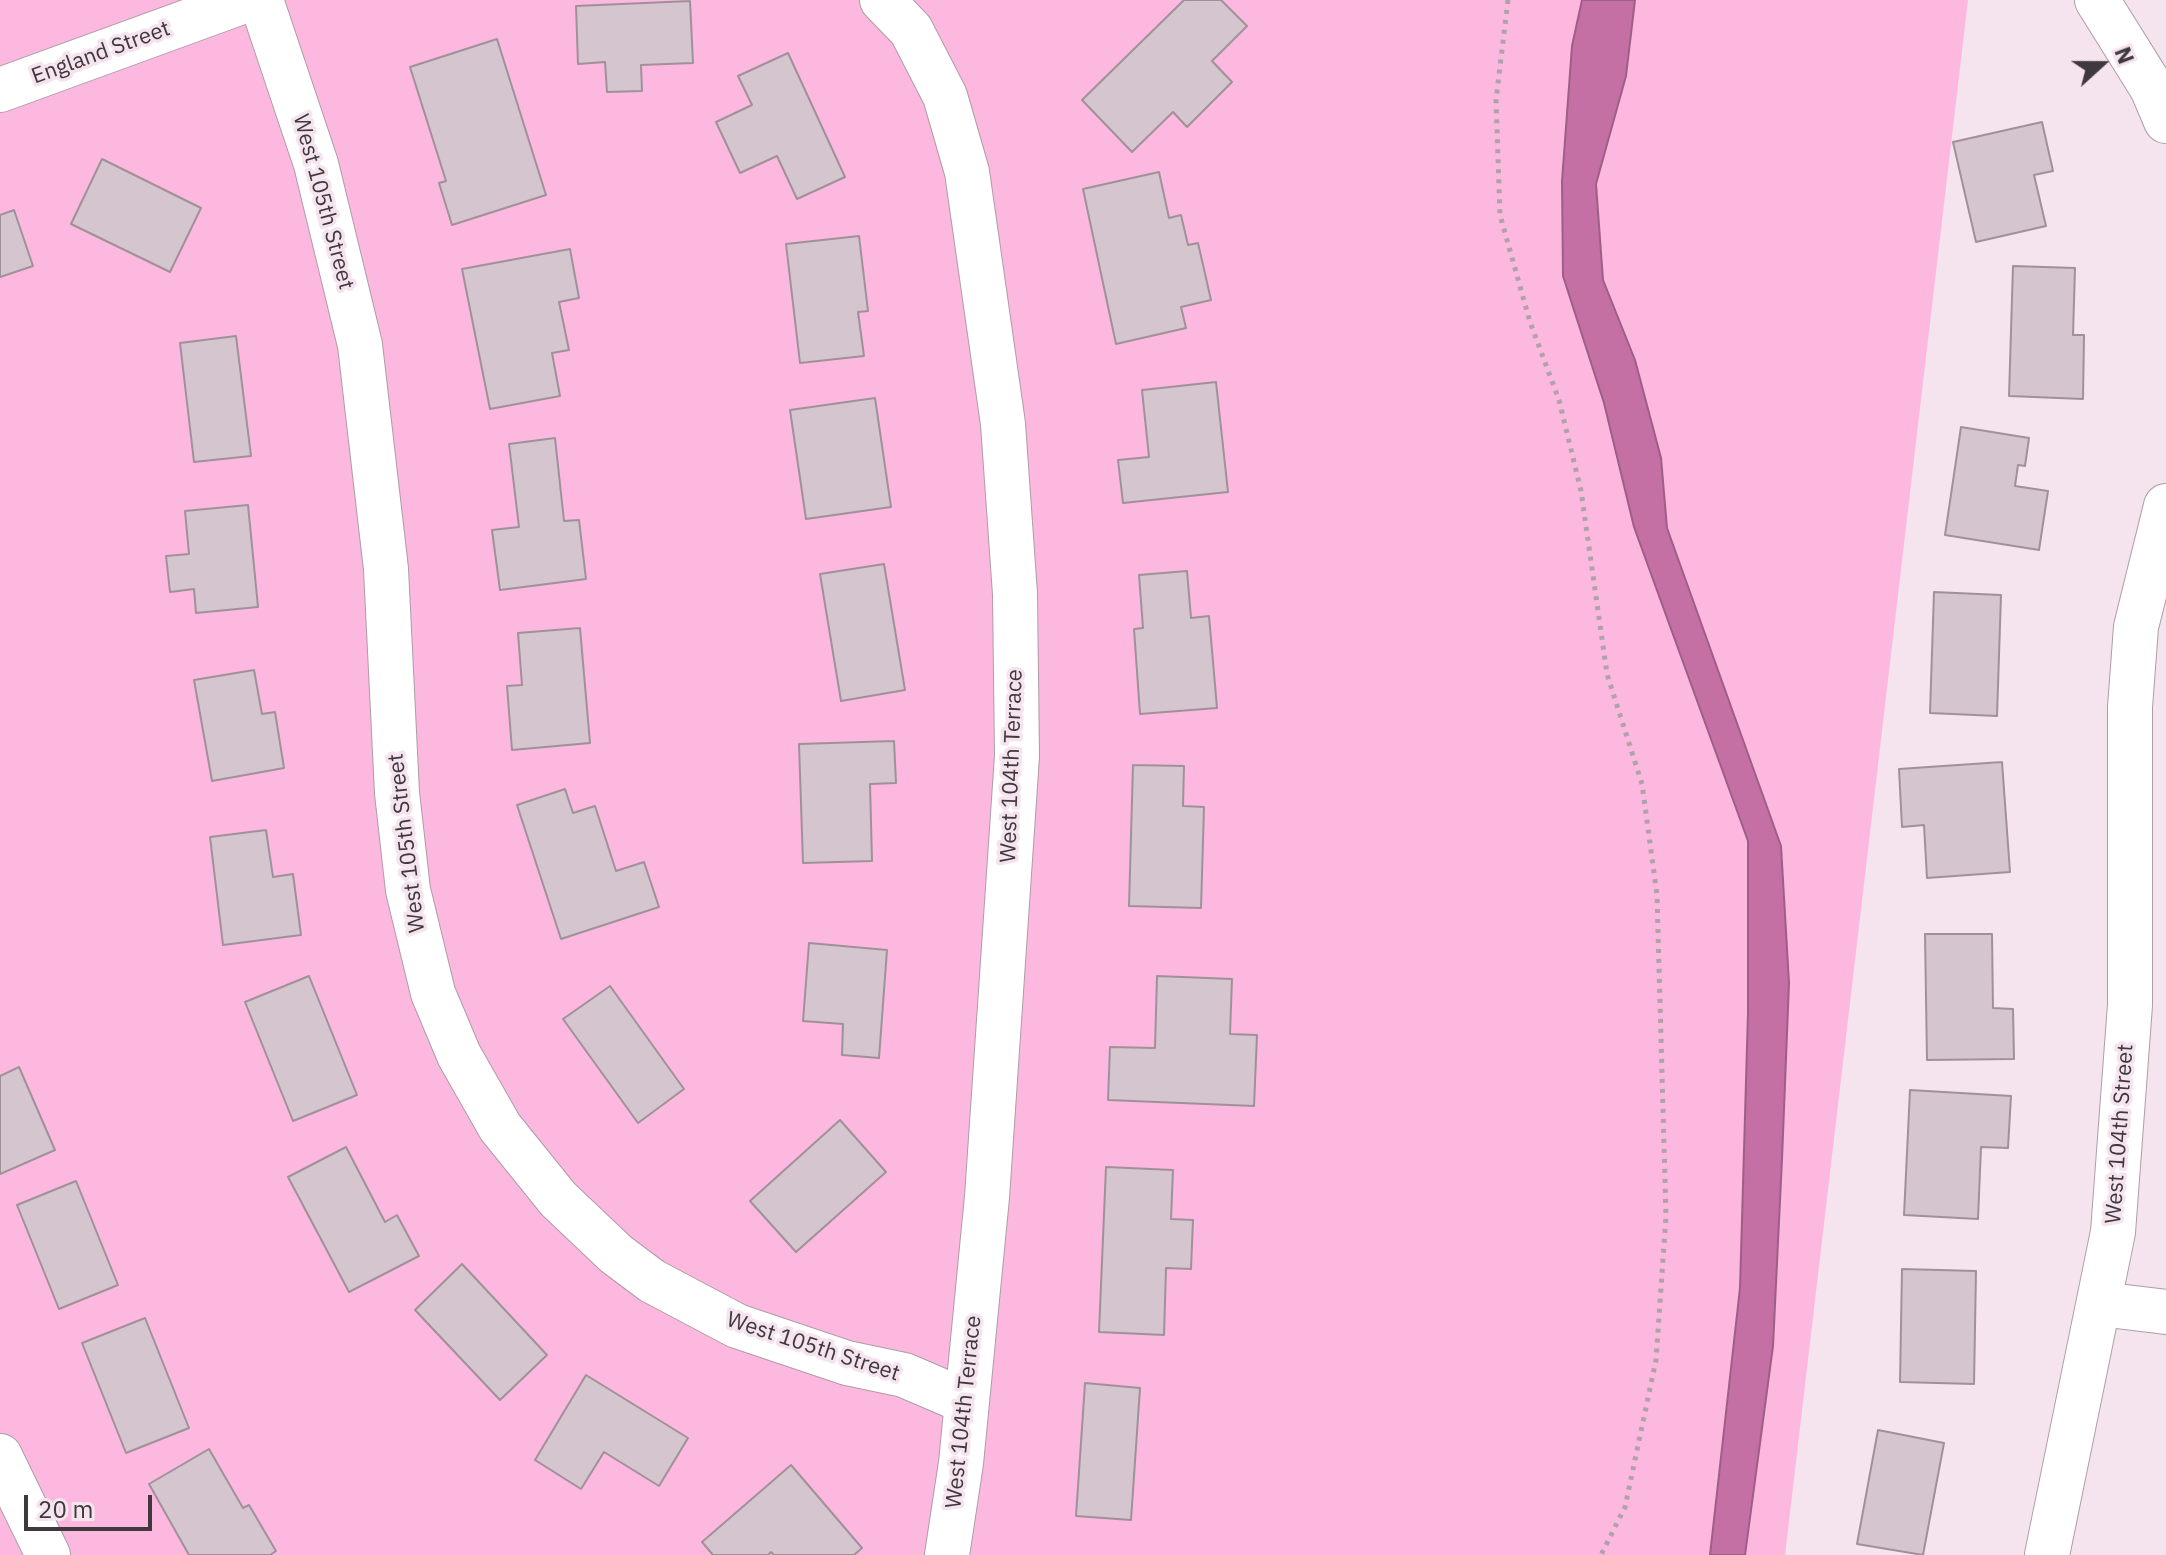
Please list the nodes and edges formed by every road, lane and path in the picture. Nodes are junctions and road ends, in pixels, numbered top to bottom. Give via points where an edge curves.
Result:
1 (247, 0) edge
2 (261, 0) edge
3 (882, 0) edge
4 (1508, 0) edge
5 (2097, 0) edge
6 (0, 90) edge
7 (2166, 121) edge
8 (2166, 506) edge
9 (2148, 708) edge
10 (2100, 1304) junction
11 (2166, 1312) edge
12 (967, 1402) junction
13 (0, 1456) edge
14 (48, 1555) edge
15 (947, 1555) edge
16 (1601, 1555) edge
17 (2047, 1555) edge

1 - 6 street, England Street
2 - 12 street, West 105th Street via 316,164 360,345 385,555 397,793 408,890 433,993 459,1055 500,1127 558,1199 652,1281 737,1326 847,1363 904,1375
3 - 12 street, West 104th Terrace via 911,30 945,96 962,146 1003,424 1015,594 1017,756 987,1197
4 - 16 path via 1496,100 1500,215 1559,400 1581,491 1607,674 1642,784 1657,895 1666,1216 1656,1360 1625,1507
5 - 7 street via 2152,88
8 - 9 street, West 104th Street via 2136,627
9 - 10 street, West 104th Street via 2121,1162
10 - 11 street
10 - 17 street, West 104th Street
12 - 15 street, West 104th Terrace
13 - 14 street

